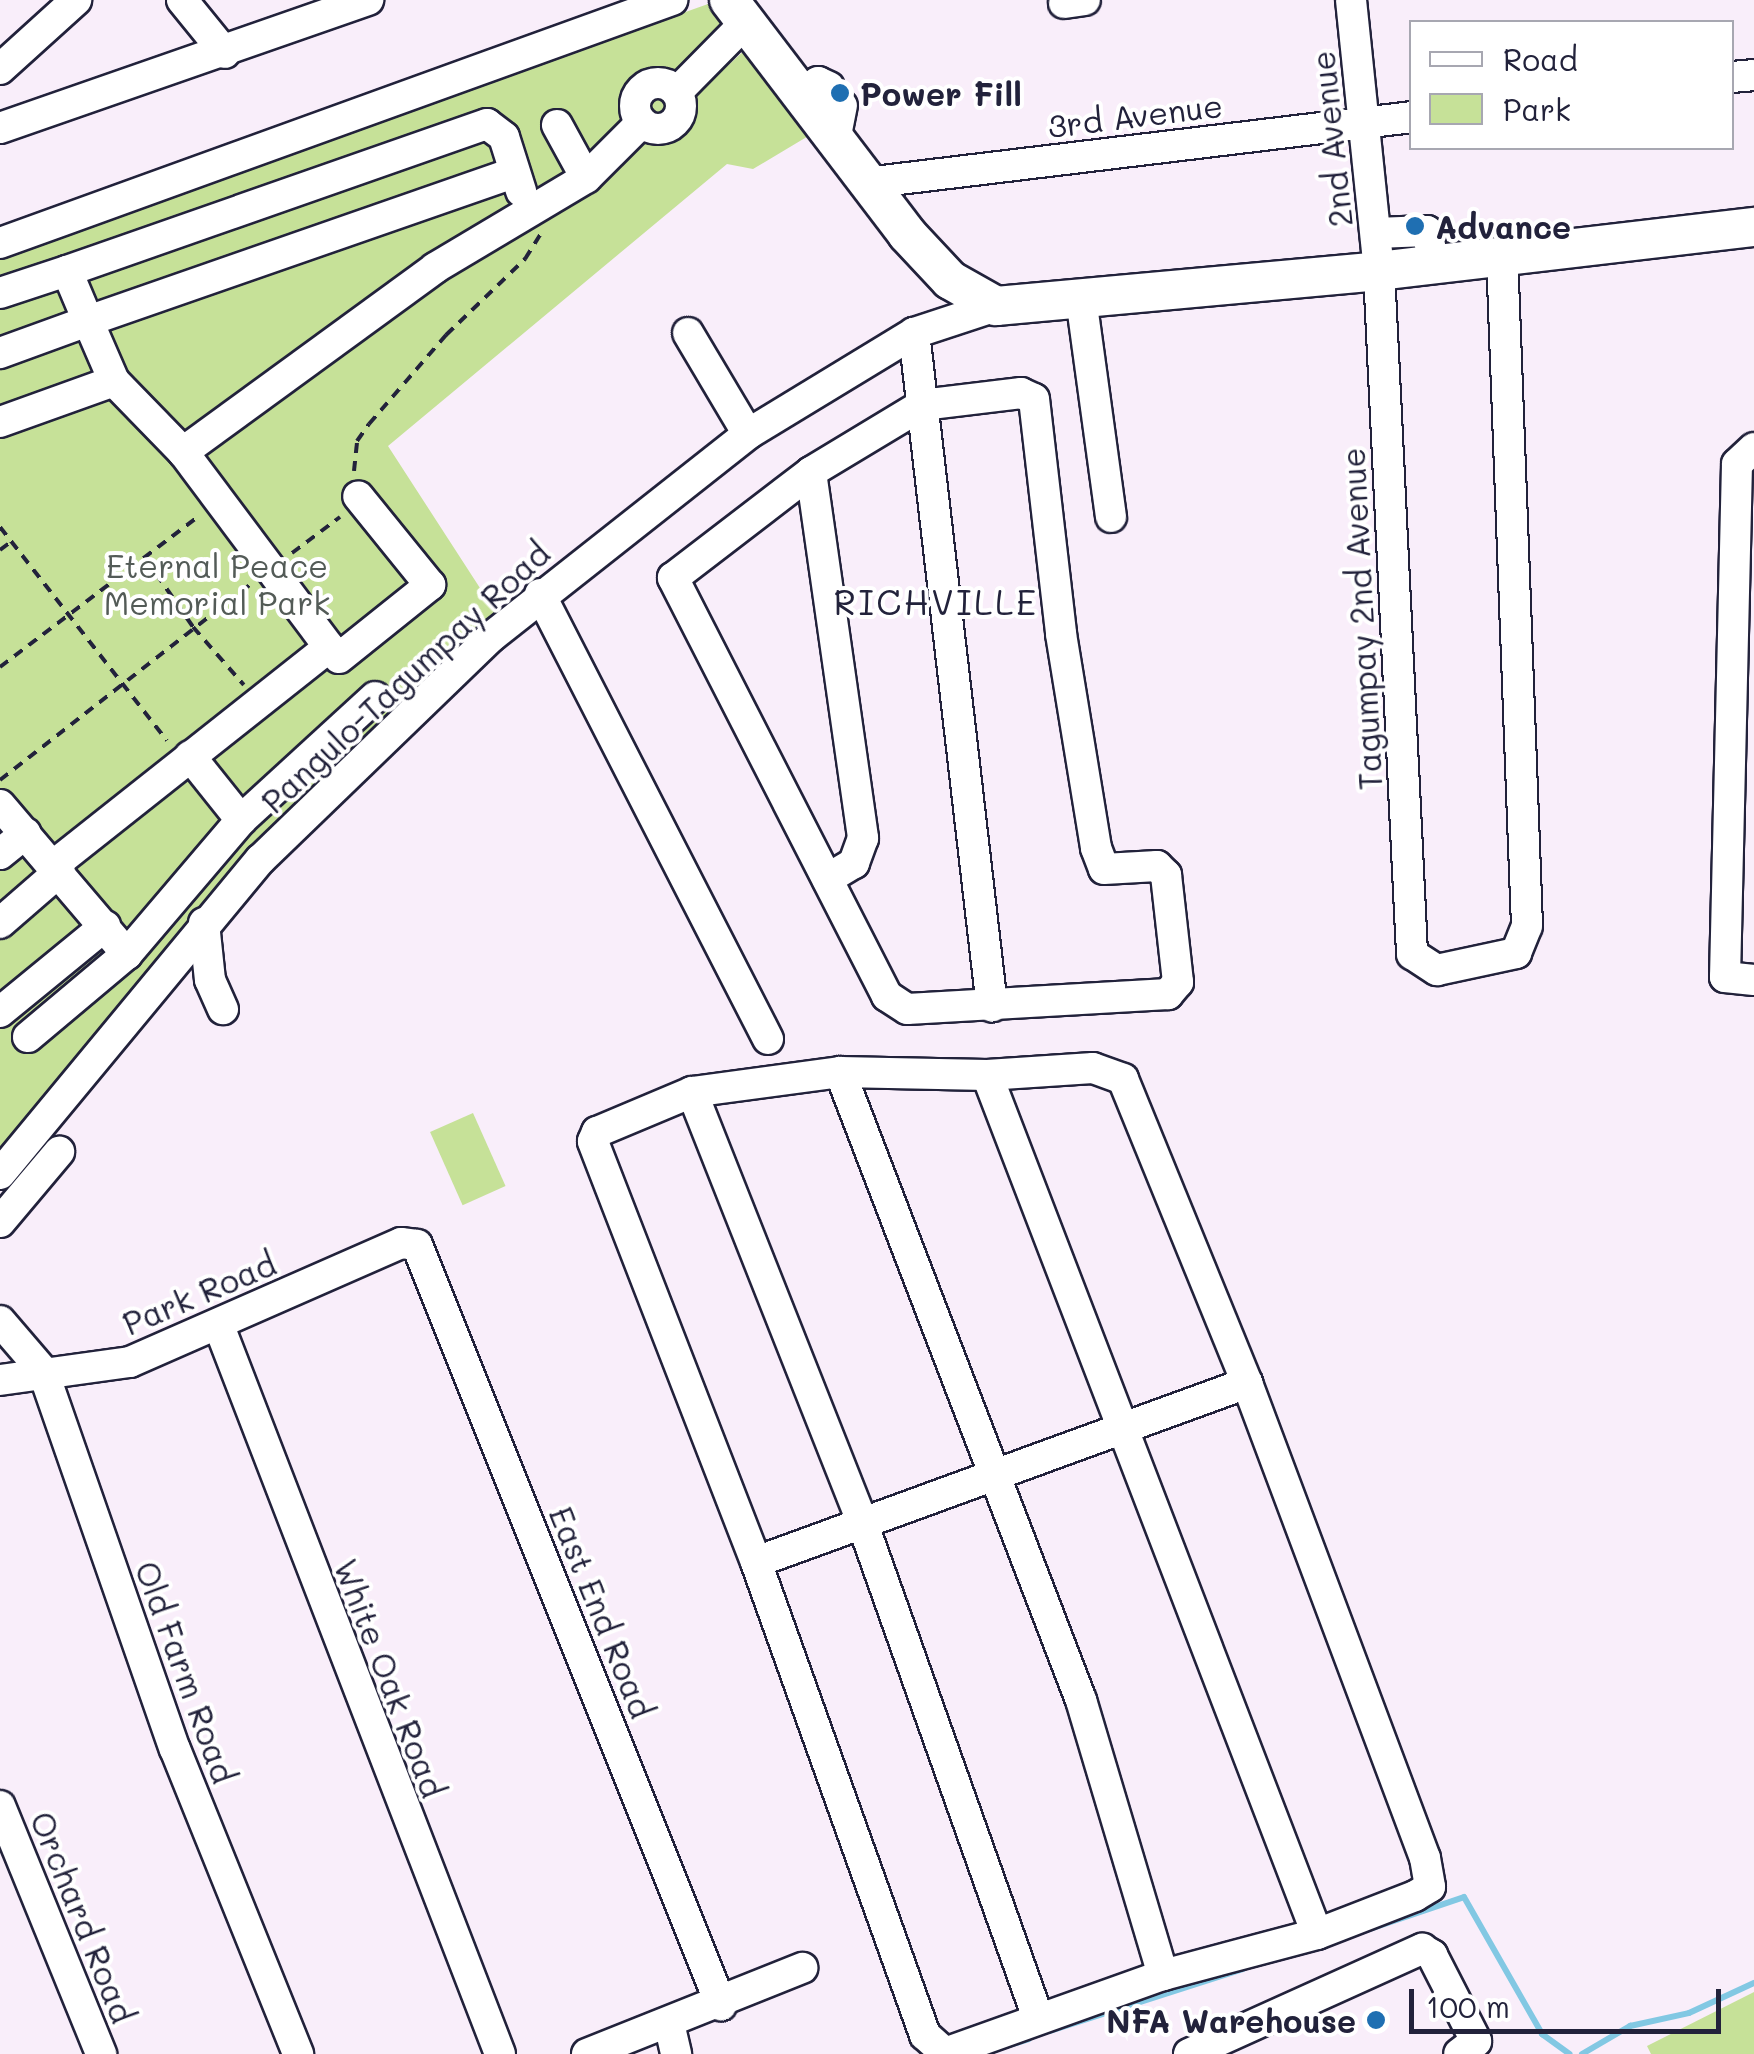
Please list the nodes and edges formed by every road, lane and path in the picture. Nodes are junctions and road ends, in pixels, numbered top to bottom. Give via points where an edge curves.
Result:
1 (76, 0) edge
2 (182, 0) edge
3 (368, 0) edge
4 (672, 0) edge
5 (1351, 0) edge
6 (318, 8) edge
7 (737, 11) edge
8 (225, 53) junction
9 (0, 70) edge
10 (1409, 117) edge
11 (1365, 123) junction
12 (557, 125) dead end
13 (0, 128) edge
14 (512, 174) junction
15 (586, 178) junction
16 (866, 183) junction
17 (530, 207) junction
18 (1754, 226) edge
19 (1376, 233) junction
20 (0, 244) edge
21 (1502, 254) junction
22 (1434, 263) junction
23 (1379, 271) junction
24 (68, 272) junction
25 (0, 293) edge
26 (1081, 298) junction
27 (996, 306) junction
28 (88, 321) junction
29 (688, 333) dead end
30 (914, 333) junction
31 (0, 353) edge
32 (114, 381) junction
33 (922, 405) junction
34 (0, 422) edge
35 (748, 434) junction
36 (1754, 448) edge
37 (183, 452) junction
38 (811, 472) junction
39 (358, 496) junction
40 (219, 501) junction
41 (1111, 517) dead end
42 (0, 527) edge
43 (12, 541) junction
44 (0, 550) edge
45 (146, 558) junction
46 (272, 568) junction
47 (540, 594) junction
48 (70, 613) junction
49 (193, 627) junction
50 (334, 652) junction
51 (0, 668) edge
52 (122, 687) junction
53 (375, 697) junction
54 (261, 704) junction
55 (399, 723) junction
56 (186, 758) junction
57 (0, 780) edge
58 (0, 805) edge
59 (241, 820) junction
60 (26, 833) junction
61 (0, 854) edge
62 (57, 868) junction
63 (827, 879) junction
64 (204, 923) junction
65 (0, 924) edge
66 (105, 926) junction
67 (127, 954) junction
68 (1754, 980) edge
69 (992, 1006) junction
70 (223, 1009) dead end
71 (0, 1012) edge
72 (28, 1037) dead end
73 (768, 1039) dead end
74 (840, 1072) junction
75 (987, 1075) junction
76 (692, 1092) junction
77 (58, 1152) dead end
78 (0, 1174) edge
79 (0, 1222) edge
80 (418, 1245) joint
81 (0, 1321) edge
82 (219, 1326) junction
83 (43, 1372) junction
84 (0, 1380) edge
85 (1247, 1383) junction
86 (1124, 1429) junction
87 (998, 1471) junction
88 (861, 1519) junction
89 (756, 1562) junction
90 (0, 1806) edge
91 (1317, 1934) junction
92 (802, 1968) dead end
93 (1163, 1975) junction
94 (721, 2005) junction
95 (669, 2024) junction
96 (1023, 2037) edge
97 (101, 2054) edge
98 (298, 2054) edge
99 (500, 2054) edge
100 (587, 2054) edge
101 (676, 2054) edge
102 (1188, 2054) edge
103 (1459, 2054) edge

1 - 9 street
2 - 8 street
3 - 6 street
4 - 20 street
5 - 11 street, 2nd Avenue
6 - 8 street
7 - 15 street via 677,92 681,108 674,124 657,130 642,122
7 - 16 main road via 827,107
8 - 13 street
10 - 11 street, 3rd Avenue
11 - 16 street, 3rd Avenue
11 - 19 street, 2nd Avenue
12 - 15 street
14 - 17 street
14 - 24 street via 504,137 487,124
14 - 28 street
15 - 17 street
16 - 27 main road via 950,280
17 - 37 street
17 - 39 path via 542,224 540,241 446,335 357,441 352,461
18 - 21 main road
19 - 22 street via 1427,231
19 - 23 street, 2nd Avenue
21 - 22 main road
21 - 23 street, Tagumpay 2nd Avenue via 1527,926 1516,952 1437,970 1417,962
22 - 23 main road
23 - 26 main road
24 - 25 street
24 - 28 street
26 - 27 main road
26 - 41 street
27 - 30 street, Pangulo-Tagumpay Road
28 - 31 street
28 - 32 street
29 - 35 street
30 - 33 street
30 - 35 street, Pangulo-Tagumpay Road
32 - 34 street
32 - 37 street
33 - 38 street
33 - 69 street
33 - 69 street via 1021,393 1034,399 1061,634 1096,848 1104,869 1156,866 1166,876 1175,990
35 - 47 street, Pangulo-Tagumpay Road
36 - 68 street via 1737,464 1725,976
37 - 40 street
38 - 63 street via 863,838 854,864
38 - 63 street via 678,568 673,584
39 - 46 path
39 - 50 street via 430,585
40 - 45 path
40 - 46 street
42 - 43 path
43 - 44 path
43 - 48 path
45 - 48 path
45 - 49 path
46 - 49 path
46 - 50 street
47 - 55 street, Pangulo-Tagumpay Road
47 - 73 street
48 - 51 path
48 - 52 path
49 - 52 path
49 - 54 path
50 - 53 street
50 - 54 street
52 - 56 path
52 - 57 path
53 - 55 street
53 - 59 street
54 - 56 street
55 - 64 street, Pangulo-Tagumpay Road via 312,804
56 - 59 street
56 - 62 street
58 - 60 street
59 - 67 street
60 - 61 street
60 - 62 street
62 - 65 street
62 - 66 street
63 - 69 street via 895,1003 922,1012
64 - 70 street via 210,980
64 - 78 street, Pangulo-Tagumpay Road
66 - 67 street
66 - 71 street
67 - 72 street
74 - 75 street
74 - 76 street
74 - 87 street
75 - 85 street via 1093,1068 1123,1080
75 - 86 street
76 - 88 street
76 - 89 street via 597,1132 593,1141
77 - 79 street
80 - 82 street, Park Road via 400,1243
80 - 94 street, East End Road
81 - 83 street, Old Farm Road
82 - 83 street, Park Road via 130,1362
82 - 99 street, White Oak Road
83 - 84 street, Park Road
83 - 98 street, Old Farm Road via 175,1749
85 - 86 street
85 - 91 street via 1430,1878 1430,1887 1415,1896
86 - 87 street
86 - 91 street
87 - 88 street
87 - 93 street via 1081,1700
88 - 89 street
88 - 96 street
89 - 96 street via 924,2035 945,2053
90 - 97 street, Orchard Road
91 - 93 street
92 - 94 street
93 - 96 street
94 - 95 street
95 - 100 street
95 - 101 street
102 - 103 street via 1422,1949 1432,1955 1476,2041

